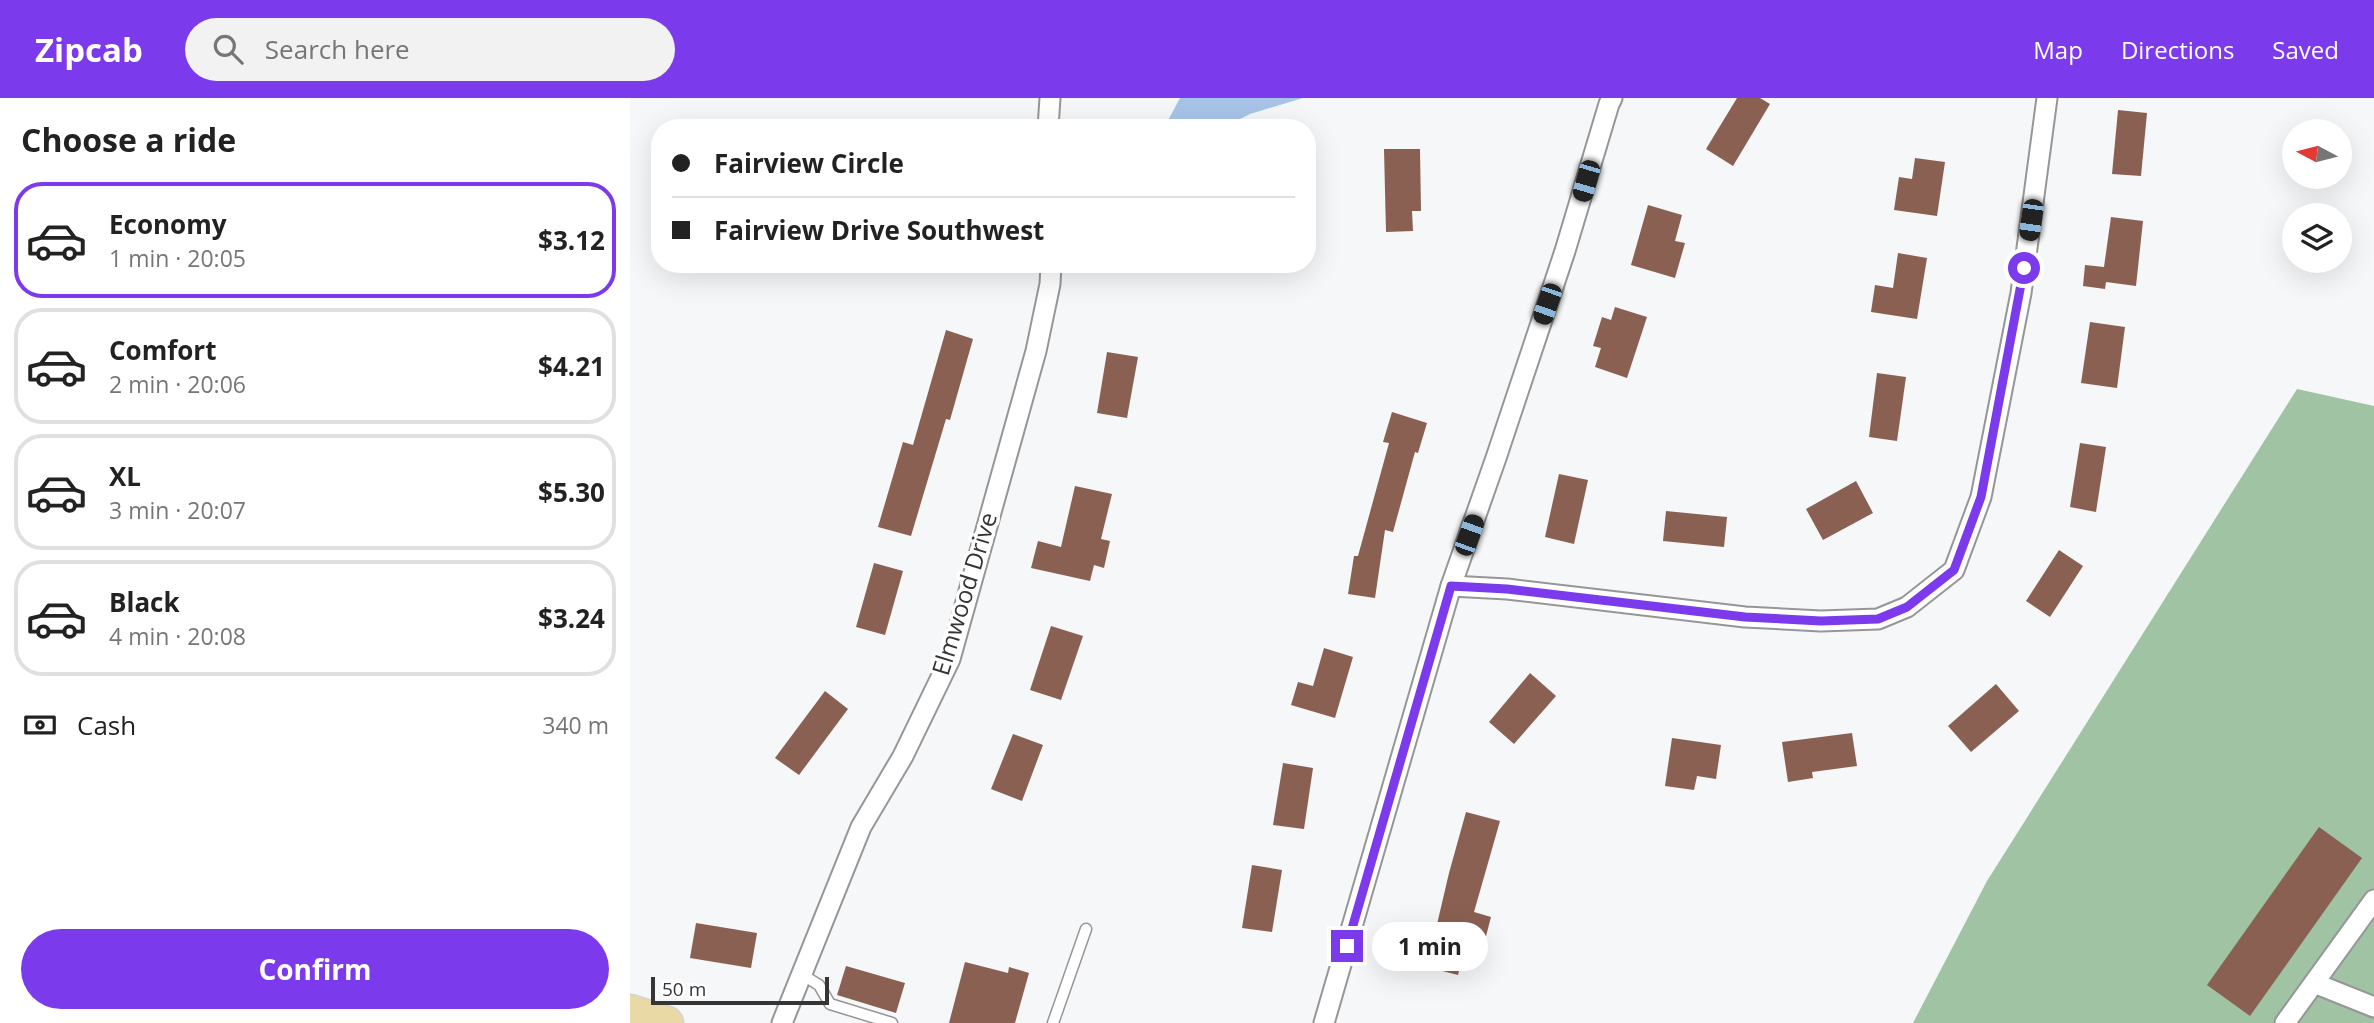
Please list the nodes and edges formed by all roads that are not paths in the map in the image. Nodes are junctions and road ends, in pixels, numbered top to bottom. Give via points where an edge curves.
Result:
1 (1050, 98) edge
2 (1612, 98) edge
3 (2047, 98) edge
4 (1049, 119) edge
5 (1051, 273) edge
6 (1451, 586) junction
7 (2374, 900) edge
8 (1086, 929) dead end
9 (801, 974) junction
10 (2314, 983) junction
11 (2374, 1007) edge
12 (630, 1011) edge
13 (667, 1023) edge
14 (782, 1023) edge
15 (891, 1023) edge
16 (1053, 1023) edge
17 (1324, 1023) edge
18 (2285, 1023) edge

1 - 4 street
2 - 6 street via 1561,265
3 - 6 street via 2021,293 1981,497 1954,570 1907,607 1878,619 1821,621
5 - 9 street, Elmwood Drive via 1036,351 950,659 903,756 861,827
6 - 17 street
7 - 10 street
8 - 16 lane
9 - 14 street, Elmwood Drive
9 - 15 lane via 819,985 830,1004
10 - 11 street
10 - 18 street
12 - 13 main road

